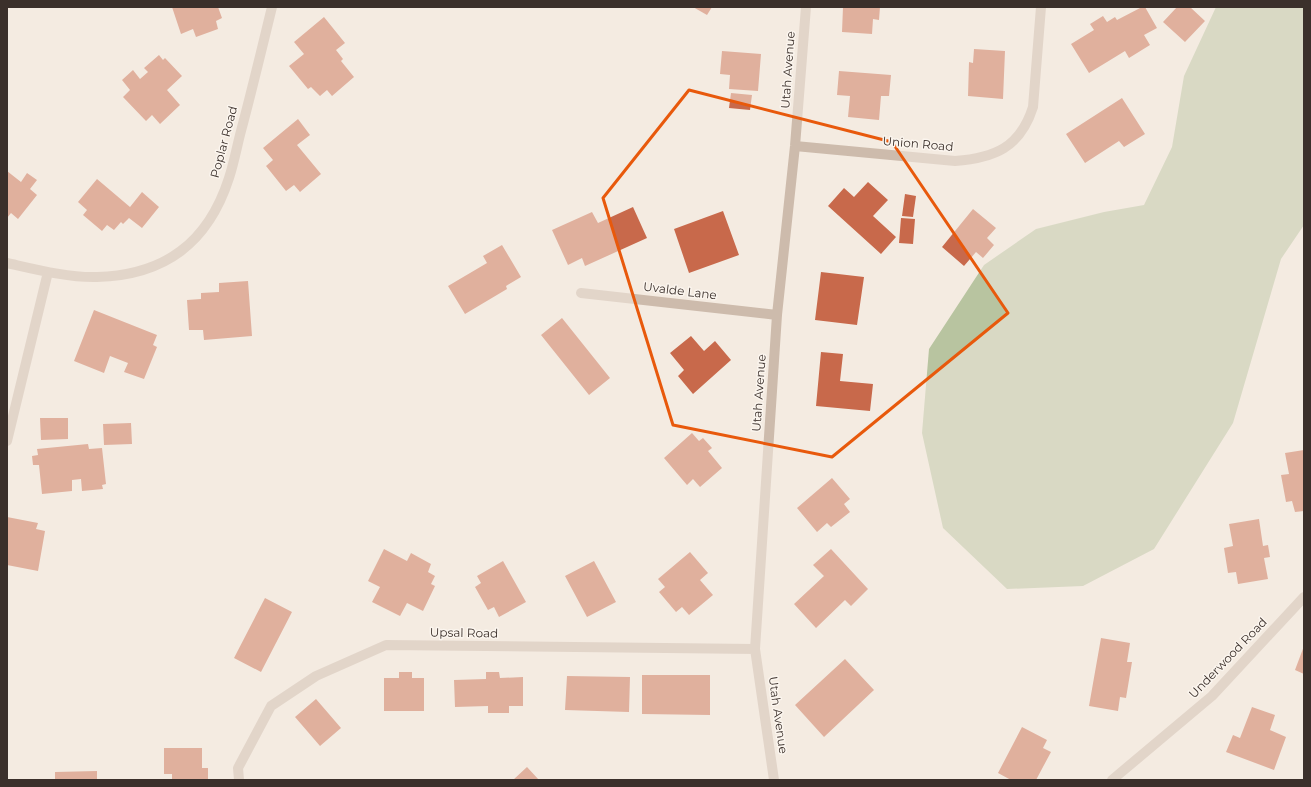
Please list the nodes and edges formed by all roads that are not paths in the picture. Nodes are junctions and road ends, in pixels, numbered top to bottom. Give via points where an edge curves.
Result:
1 (272, 7) edge
2 (806, 7) edge
3 (1041, 7) edge
4 (795, 146) junction
5 (7, 263) edge
6 (48, 272) junction
7 (581, 292) dead end
8 (777, 315) junction
9 (7, 441) edge
10 (1304, 597) edge
11 (755, 649) junction
12 (239, 780) edge
13 (774, 780) edge
14 (1112, 780) edge

1 - 6 street, Poplar Road via 229,178 210,222 183,250 167,262 143,272 96,278
2 - 4 street, Utah Avenue
3 - 4 street, Union Road via 1029,119 1013,141 996,154 974,160 948,161
4 - 8 street, Utah Avenue
5 - 6 street, Poplar Road
6 - 9 street
7 - 8 street, Uvalde Lane
8 - 11 street, Utah Avenue
10 - 14 street, Underwood Road via 1212,696
11 - 12 street, Upsal Road via 386,645 316,676 271,706 238,768
11 - 13 street, Utah Avenue

